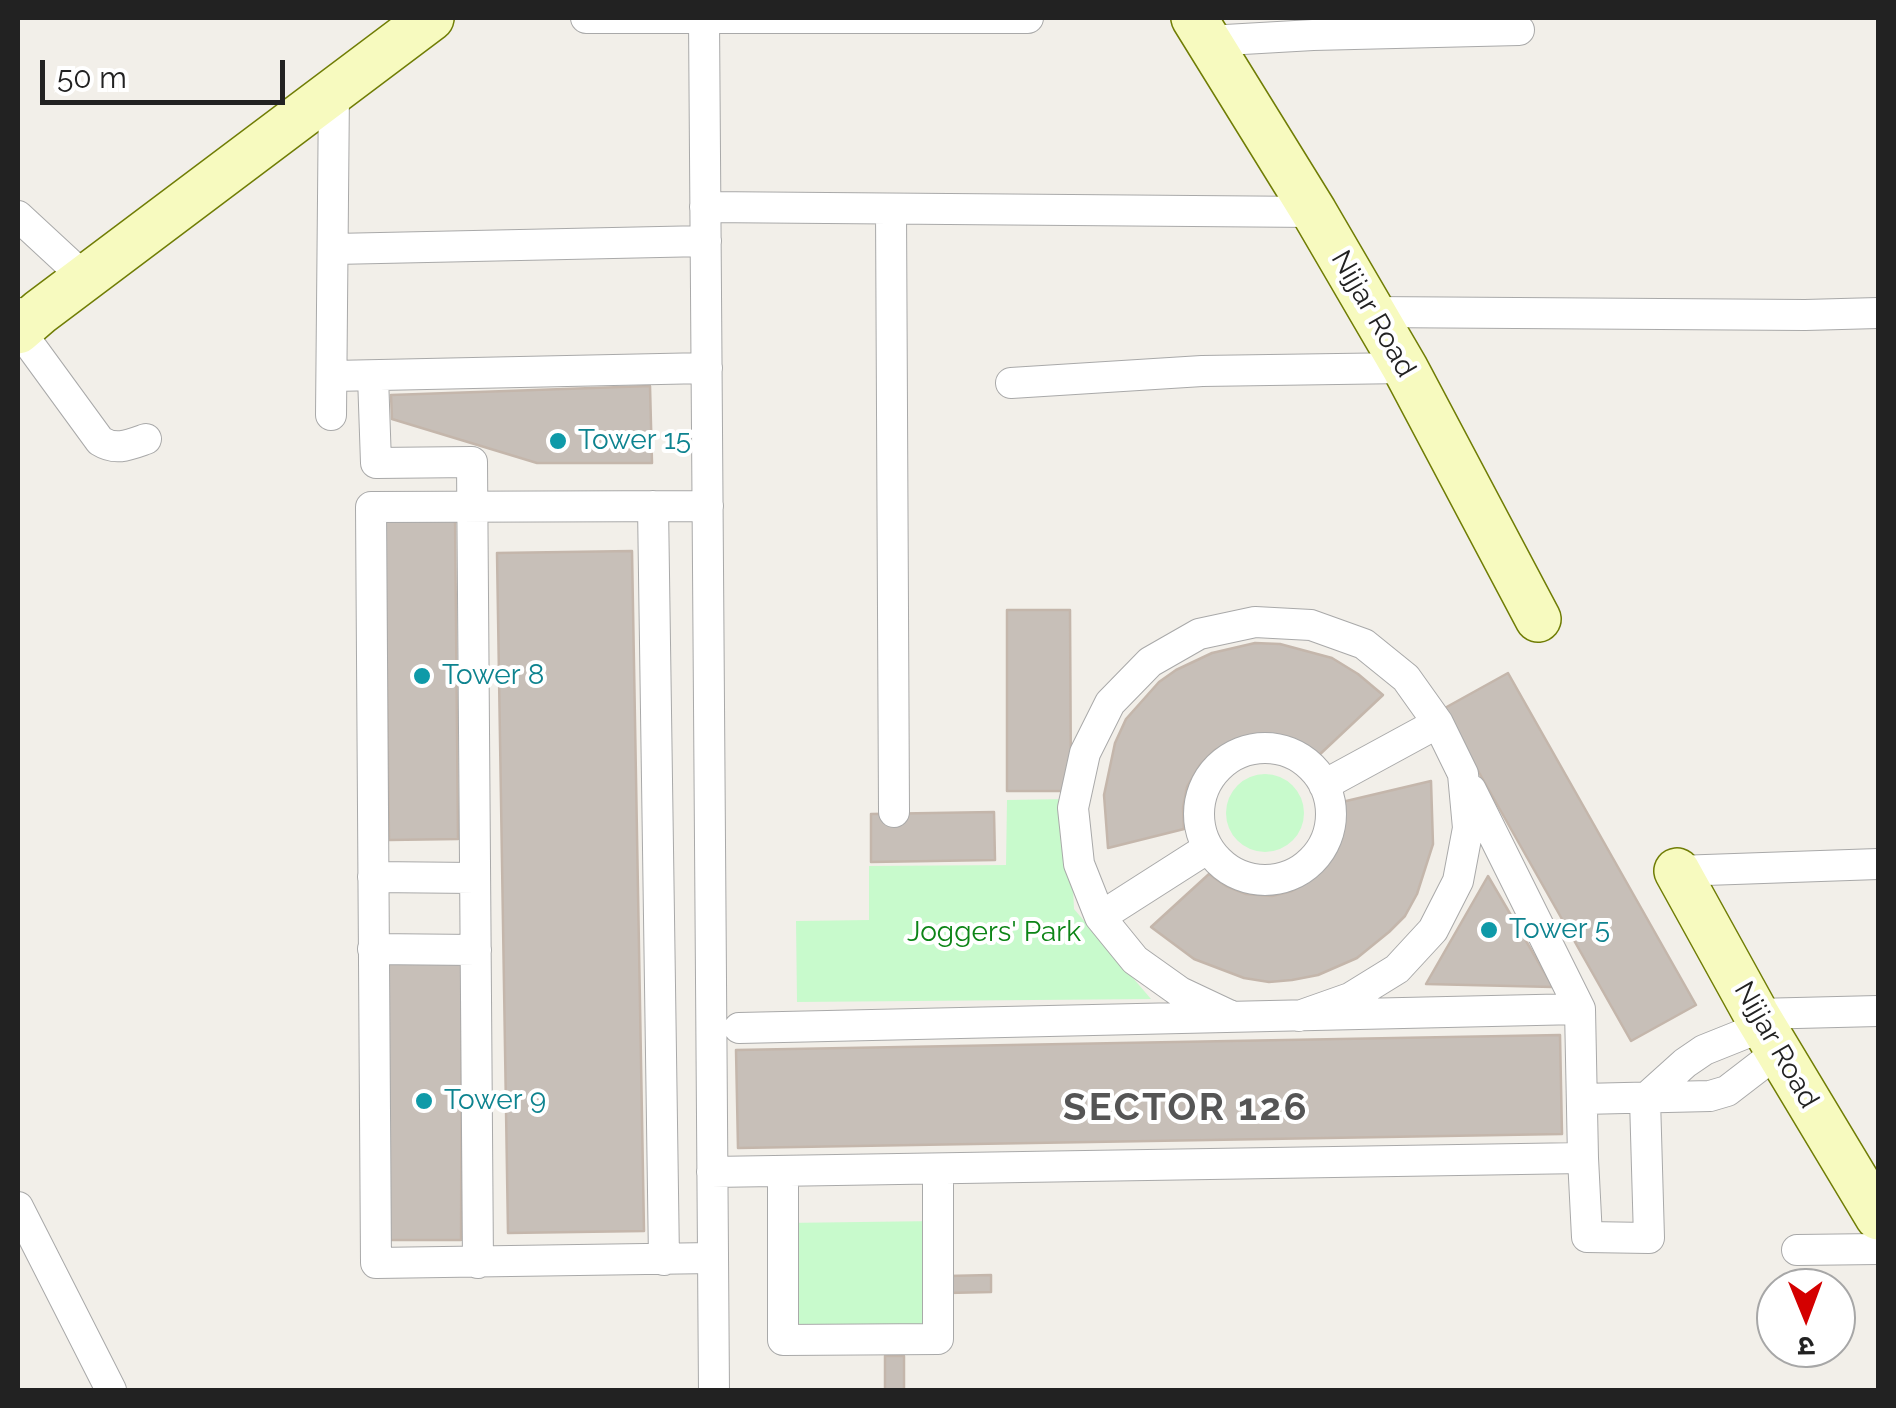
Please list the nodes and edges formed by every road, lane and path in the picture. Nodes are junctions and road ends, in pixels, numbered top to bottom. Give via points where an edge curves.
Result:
1 (431, 18) edge
2 (586, 18) edge
3 (704, 18) edge
4 (1028, 18) edge
5 (1201, 29) edge
6 (1519, 30) dead end
7 (334, 90) junction
8 (706, 207) junction
9 (892, 209) junction
10 (1314, 212) junction
11 (18, 216) edge
12 (706, 241) junction
13 (334, 249) junction
14 (85, 278) junction
15 (1372, 312) junction
16 (1878, 313) edge
17 (18, 324) edge
18 (707, 368) junction
19 (1405, 368) junction
20 (333, 376) junction
21 (373, 376) junction
22 (1011, 383) dead end
23 (332, 415) dead end
24 (146, 439) dead end
25 (472, 506) junction
26 (652, 506) junction
27 (708, 506) junction
28 (1538, 619) dead end
29 (1438, 723) junction
30 (1464, 774) junction
31 (1324, 785) junction
32 (894, 812) dead end
33 (1208, 848) junction
34 (1878, 864) edge
35 (1677, 871) joint
36 (373, 877) junction
37 (475, 878) junction
38 (1100, 916) junction
39 (373, 949) junction
40 (476, 950) junction
41 (1580, 1008) junction
42 (1878, 1012) edge
43 (1298, 1016) junction
44 (1233, 1017) junction
45 (739, 1028) dead end
46 (1766, 1030) junction
47 (1582, 1099) junction
48 (1645, 1099) junction
49 (1583, 1158) junction
50 (938, 1169) junction
51 (712, 1172) junction
52 (783, 1172) junction
53 (18, 1207) edge
54 (1878, 1216) edge
55 (1878, 1249) edge
56 (1797, 1250) dead end
57 (713, 1258) junction
58 (664, 1260) junction
59 (478, 1262) junction
60 (111, 1390) edge
61 (714, 1390) edge

1 - 7 street
2 - 3 street
3 - 4 street
3 - 8 street
5 - 6 street via 1313,35
5 - 10 street, Nijjar Road
7 - 13 street
7 - 14 street
8 - 9 street
8 - 12 street
9 - 10 street
9 - 32 street
10 - 15 street, Nijjar Road
11 - 14 street
12 - 13 street
12 - 18 street
13 - 20 street
14 - 17 street
15 - 16 street
15 - 19 street, Nijjar Road
17 - 24 street via 100,441 118,447
18 - 21 street
18 - 27 street
19 - 22 street
19 - 28 street, Nijjar Road
20 - 21 street
20 - 23 street
21 - 25 street via 376,464 472,462
25 - 26 street
25 - 36 street via 371,507
25 - 37 street
26 - 27 street
26 - 58 street
27 - 51 street
29 - 30 street
29 - 31 street
29 - 38 street via 1406,678 1364,644 1311,625 1255,622 1199,634 1150,662 1110,703 1084,752 1074,808 1078,864
30 - 41 street
30 - 43 street via 1468,828 1458,881 1434,930 1397,970 1350,998
31 - 33 street via 1331,819 1326,839 1300,870 1281,878 1240,876
31 - 33 street via 1305,761 1284,750 1240,752 1220,764 1198,804
33 - 38 street
34 - 35 street
35 - 46 street, Nijjar Road
36 - 37 street
36 - 39 street
37 - 40 street
38 - 44 street via 1134,960
39 - 40 street
39 - 59 street via 376,1263
40 - 59 street
41 - 43 street
41 - 47 street
42 - 46 street
43 - 44 street
44 - 45 street
46 - 48 street via 1704,1050
46 - 48 street via 1727,1091
46 - 54 street, Nijjar Road
47 - 48 street
47 - 49 street
48 - 49 street via 1649,1238 1587,1237
49 - 50 street
50 - 52 street
50 - 52 street via 938,1339 783,1340
51 - 52 street
51 - 57 street
53 - 60 street
55 - 56 street
57 - 58 street
57 - 61 street
58 - 59 street

